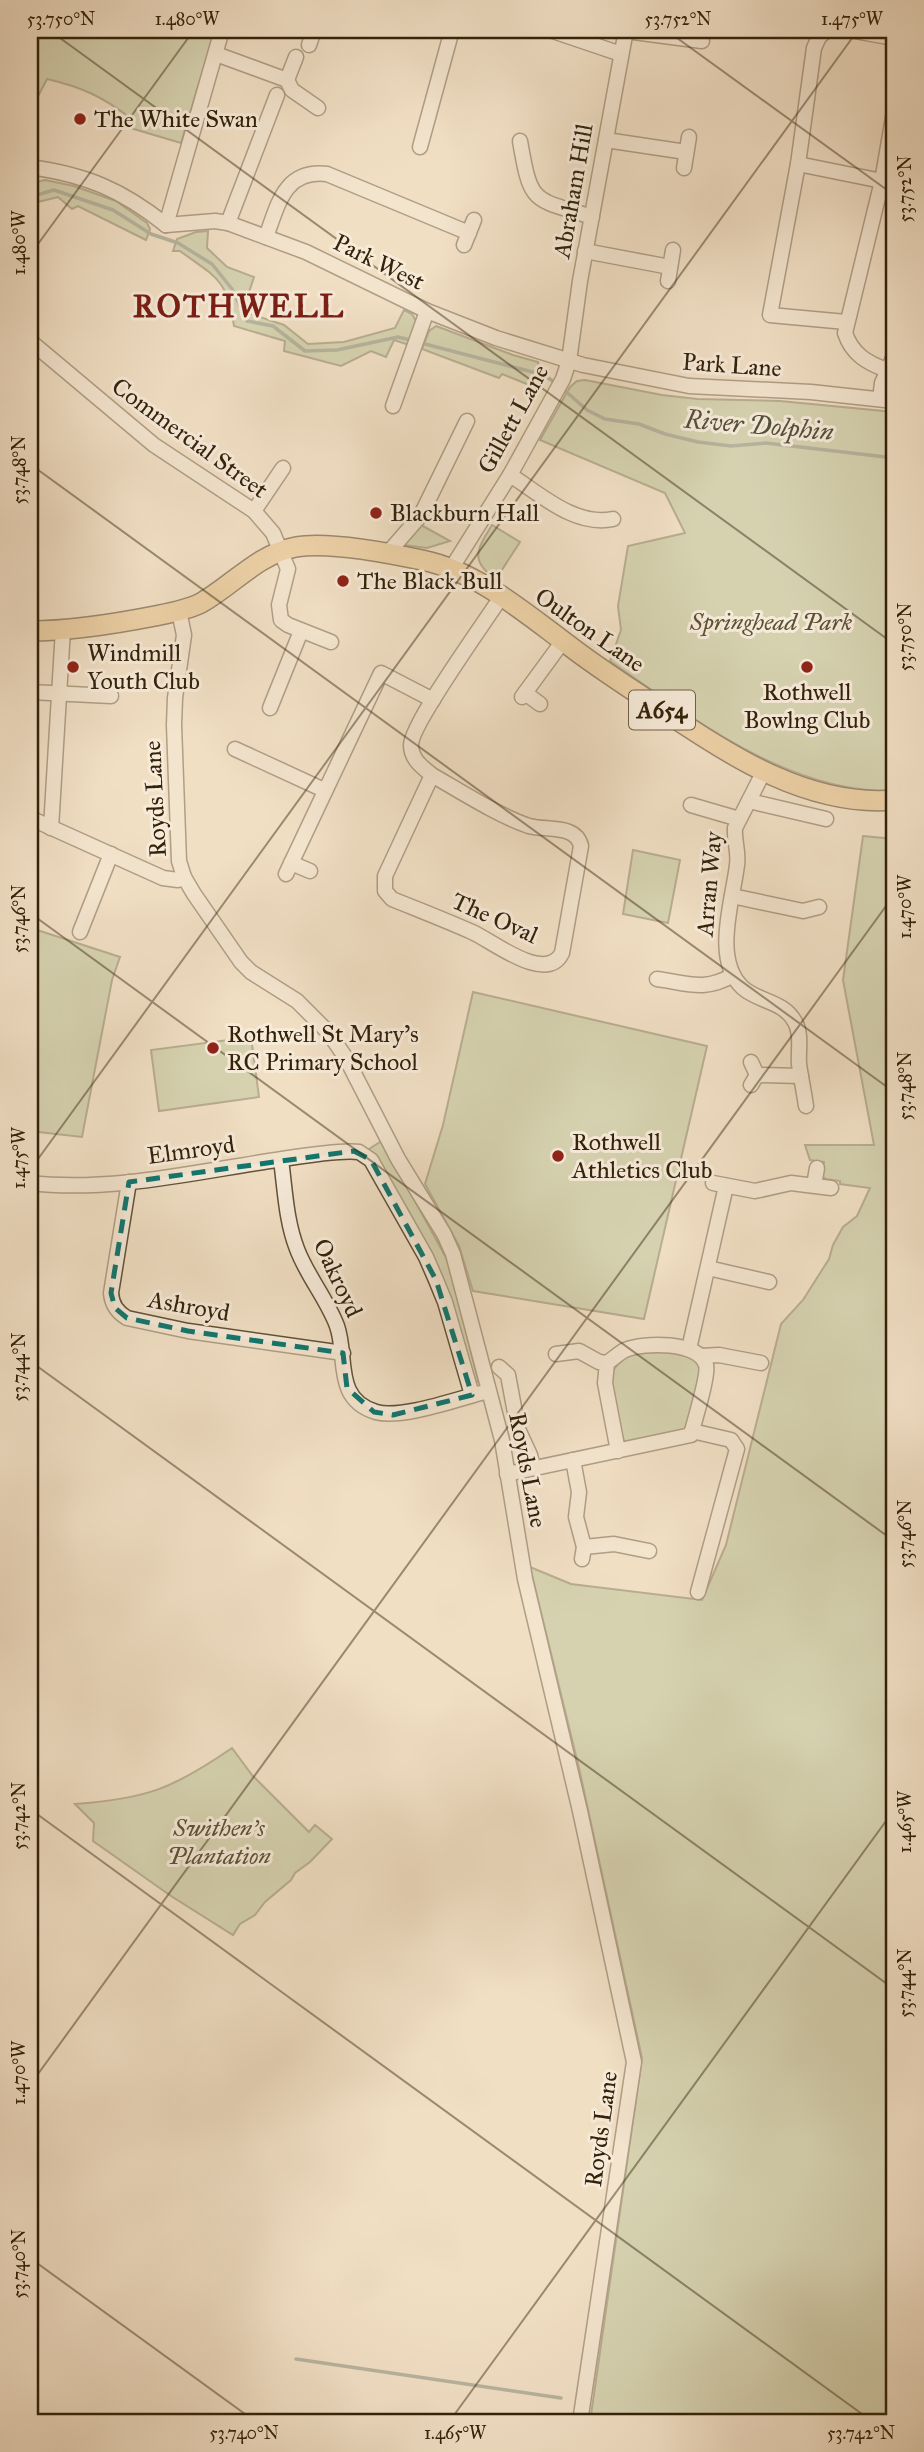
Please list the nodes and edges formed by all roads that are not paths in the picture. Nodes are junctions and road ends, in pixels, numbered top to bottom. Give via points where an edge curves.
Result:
1 (222, 30) edge
2 (314, 30) edge
3 (452, 30) edge
4 (551, 30) edge
5 (626, 30) edge
6 (827, 30) edge
7 (849, 30) edge
8 (894, 38) edge
9 (702, 41) dead end
10 (309, 45) dead end
11 (216, 54) junction
12 (621, 54) junction
13 (296, 57) dead end
14 (287, 80) junction
15 (277, 104) dead end
16 (318, 108) dead end
17 (894, 112) edge
18 (689, 137) dead end
19 (606, 140) junction
20 (520, 141) dead end
21 (420, 147) dead end
22 (686, 152) junction
23 (798, 164) junction
24 (30, 167) edge
25 (684, 168) dead end
26 (882, 181) junction
27 (592, 217) junction
28 (228, 223) junction
29 (166, 226) junction
30 (469, 233) dead end
31 (266, 237) junction
32 (673, 250) dead end
33 (585, 251) junction
34 (427, 311) junction
35 (846, 322) junction
36 (30, 341) edge
37 (894, 356) edge
38 (569, 361) junction
39 (887, 370) junction
40 (887, 400) edge
41 (393, 406) dead end
42 (467, 421) dead end
43 (283, 468) dead end
44 (510, 475) junction
45 (254, 511) junction
46 (614, 520) dead end
47 (281, 551) junction
48 (387, 554) junction
49 (452, 569) junction
50 (501, 597) junction
51 (179, 611) junction
52 (63, 629) junction
53 (30, 631) edge
54 (301, 631) junction
55 (563, 641) junction
56 (331, 642) dead end
57 (30, 692) edge
58 (58, 694) junction
59 (111, 696) dead end
60 (433, 700) junction
61 (540, 704) dead end
62 (270, 708) dead end
63 (235, 749) dead end
64 (764, 771) junction
65 (432, 775) junction
66 (324, 790) junction
67 (894, 800) edge
68 (749, 801) junction
69 (692, 803) dead end
70 (30, 818) edge
71 (739, 819) junction
72 (826, 819) dead end
73 (51, 828) junction
74 (111, 854) junction
75 (310, 870) dead end
76 (184, 877) junction
77 (732, 896) junction
78 (818, 906) dead end
79 (80, 932) dead end
80 (733, 975) junction
81 (657, 979) dead end
82 (753, 1074) dead end
83 (801, 1076) junction
84 (806, 1106) dead end
85 (359, 1152) joint
86 (281, 1160) junction
87 (817, 1168) dead end
88 (129, 1182) junction
89 (30, 1183) edge
90 (814, 1185) junction
91 (831, 1188) dead end
92 (708, 1268) junction
93 (769, 1282) dead end
94 (695, 1352) junction
95 (343, 1353) junction
96 (556, 1354) dead end
97 (607, 1363) junction
98 (761, 1363) dead end
99 (499, 1367) dead end
100 (489, 1391) junction
101 (472, 1395) junction
102 (692, 1431) junction
103 (618, 1451) junction
104 (573, 1460) junction
105 (533, 1468) junction
106 (508, 1474) junction
107 (649, 1551) dead end
108 (698, 1592) dead end
109 (580, 2422) edge

1 - 11 street
2 - 10 street
3 - 21 street
4 - 12 street
5 - 9 street
5 - 12 street, Abraham Hill
6 - 23 street via 814,48
7 - 8 street
11 - 14 street
11 - 29 street
12 - 19 street, Abraham Hill
13 - 14 street
14 - 16 street via 292,90
15 - 28 street
17 - 26 street
18 - 22 street
19 - 22 street
19 - 27 street, Abraham Hill
20 - 27 street via 535,195
22 - 25 street
23 - 26 street
23 - 35 street via 770,315
24 - 29 street via 113,189
26 - 35 street
27 - 33 street, Abraham Hill
28 - 29 street, Park West
28 - 31 street, Park West
30 - 31 street via 318,173 300,177 286,189
31 - 34 street, Park West via 340,267
32 - 33 street via 669,274
33 - 38 street, Abraham Hill
34 - 38 street, Park West
34 - 41 street
35 - 39 street via 845,333 853,349
36 - 45 street, Commercial Street via 154,445
37 - 39 street
38 - 40 street, Park Lane via 689,386
38 - 44 street, Gillett Lane
39 - 40 street
42 - 48 street via 421,515
43 - 45 street
44 - 46 street via 582,519
44 - 49 street, Gillett Lane
45 - 47 street, Commercial Street
47 - 48 main road, A654 via 311,546
47 - 51 main road, A654 via 200,603
47 - 54 street via 288,569 279,614
48 - 49 main road, A654
49 - 50 main road, Oulton Lane / A654
50 - 55 main road, Oulton Lane / A654
50 - 60 street, The Oval
51 - 52 main road, A654 via 113,625
51 - 76 street, Royds Lane via 184,643 174,739 178,845
52 - 53 main road, A654
52 - 58 street
54 - 56 street
54 - 62 street
55 - 61 street via 523,695
55 - 64 main road, Oulton Lane / A654 via 689,729
57 - 58 street
58 - 59 street
58 - 73 street
60 - 65 street, The Oval via 411,745 415,760
60 - 66 street via 383,668
63 - 66 street
64 - 67 main road, Oulton Lane / A654 via 831,796
64 - 68 street, Arran Way
65 - 65 street, The Oval via 518,821 577,836 581,846 557,961 549,964 516,957 475,933 392,899 385,891 385,876
66 - 75 street via 289,868
68 - 71 street, Arran Way
68 - 72 street
69 - 71 street
70 - 73 street
71 - 77 street, Arran Way
73 - 74 street
74 - 76 street via 163,878
74 - 79 street
76 - 100 street, Royds Lane via 241,962 313,1015 345,1058 453,1254
77 - 78 street via 801,917
77 - 80 street, Arran Way via 725,951
80 - 81 street via 706,987
80 - 83 street via 743,988 789,1012 797,1024
82 - 83 street
83 - 84 street
85 - 86 street, Elmroyd
85 - 101 street, Royds Lane via 371,1160 426,1257 445,1302
86 - 88 street, Elmroyd
86 - 95 street, Oakroyd via 297,1250 333,1315
87 - 90 street
88 - 89 street, Elmroyd
88 - 95 street, Ashroyd via 111,1293 120,1314 188,1331
90 - 91 street
90 - 92 street via 791,1183 755,1191 719,1185
92 - 93 street
92 - 94 street
94 - 97 street via 642,1346 625,1350
94 - 98 street
94 - 102 street via 707,1368
95 - 101 street, Oakroyd via 347,1388 374,1412 393,1415
96 - 97 street via 579,1351
97 - 103 street via 605,1383
99 - 105 street via 508,1375 518,1429
100 - 101 street, Oakroyd
100 - 106 street, Royds Lane
102 - 103 street via 691,1435
102 - 108 street via 737,1438 737,1453
103 - 104 street
104 - 105 street
104 - 107 street via 583,1553 614,1544
105 - 106 street
106 - 109 street, Royds Lane via 525,1579 634,2062

